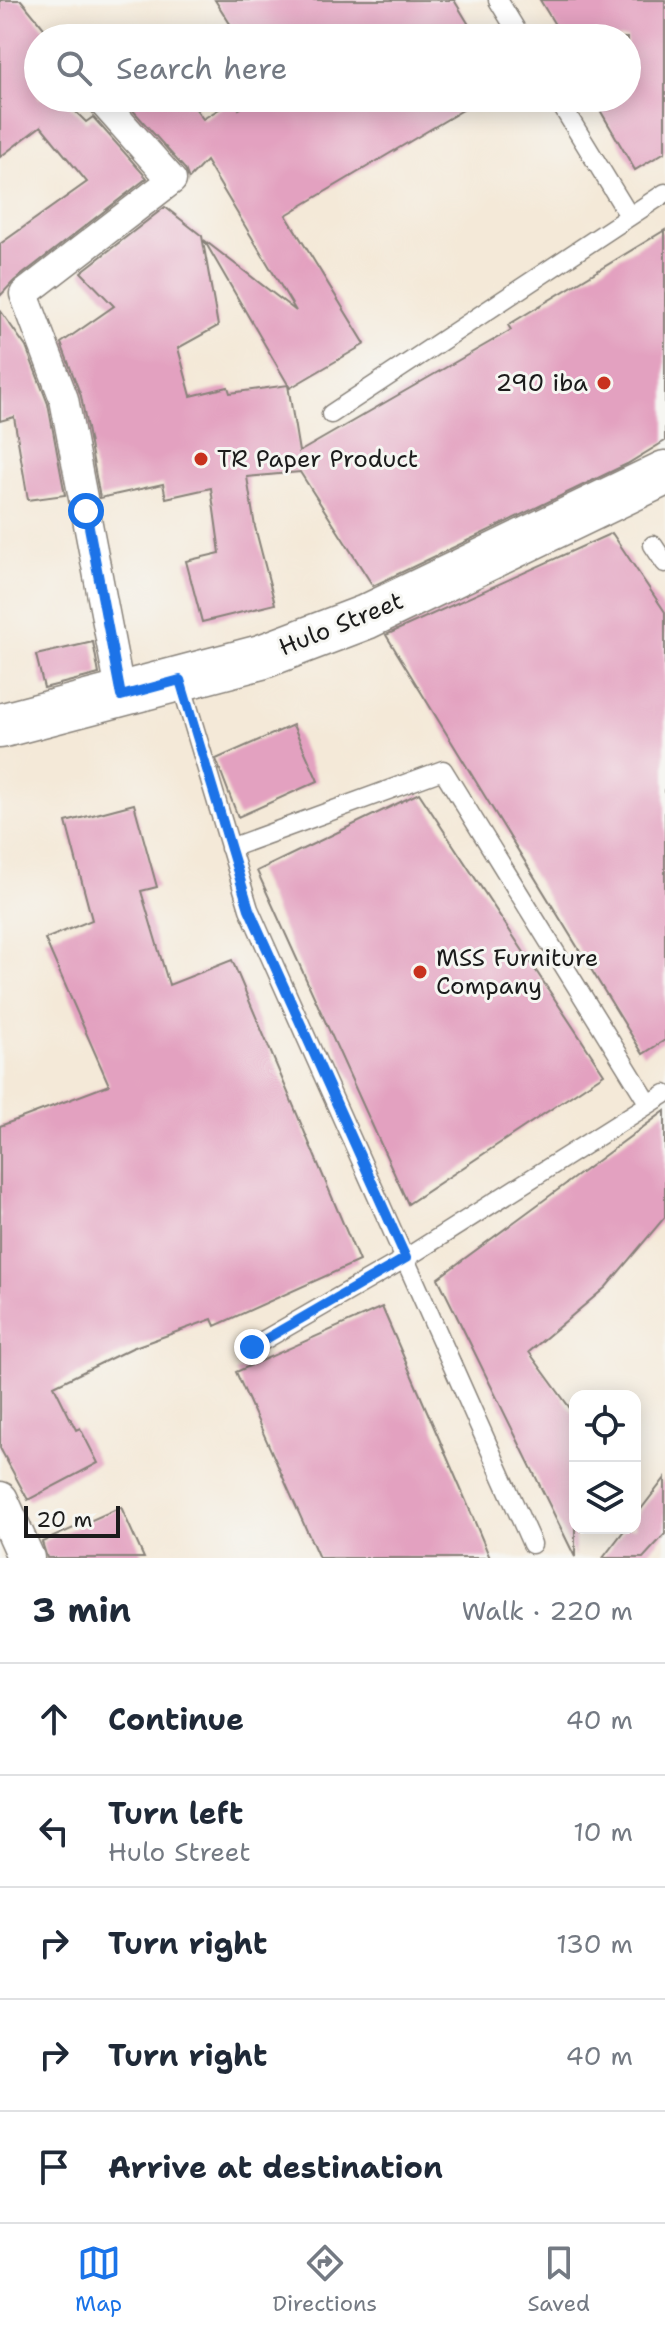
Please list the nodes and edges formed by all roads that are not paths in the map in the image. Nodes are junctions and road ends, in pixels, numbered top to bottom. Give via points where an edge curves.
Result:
1 (498, 0) edge
2 (513, 24) edge
3 (111, 112) edge
4 (566, 112) edge
5 (665, 193) edge
6 (628, 214) junction
7 (331, 414) dead end
8 (665, 473) edge
9 (653, 545) dead end
10 (665, 563) edge
11 (180, 680) junction
12 (121, 696) junction
13 (0, 726) edge
14 (230, 848) junction
15 (657, 1099) edge
16 (406, 1258) junction
17 (252, 1347) dead end
18 (0, 1500) edge
19 (532, 1544) dead end
20 (26, 1558) edge

1 - 2 lane
3 - 12 street via 172,180 24,294 64,399
4 - 6 lane
5 - 6 lane
6 - 7 lane
8 - 11 street, Hulo Street via 366,617 261,657
9 - 10 lane
11 - 12 street, Hulo Street
11 - 14 lane
12 - 13 street, Hulo Street
14 - 15 lane via 443,770
14 - 16 lane via 249,909
15 - 16 lane
16 - 17 lane
16 - 19 lane
18 - 20 street

